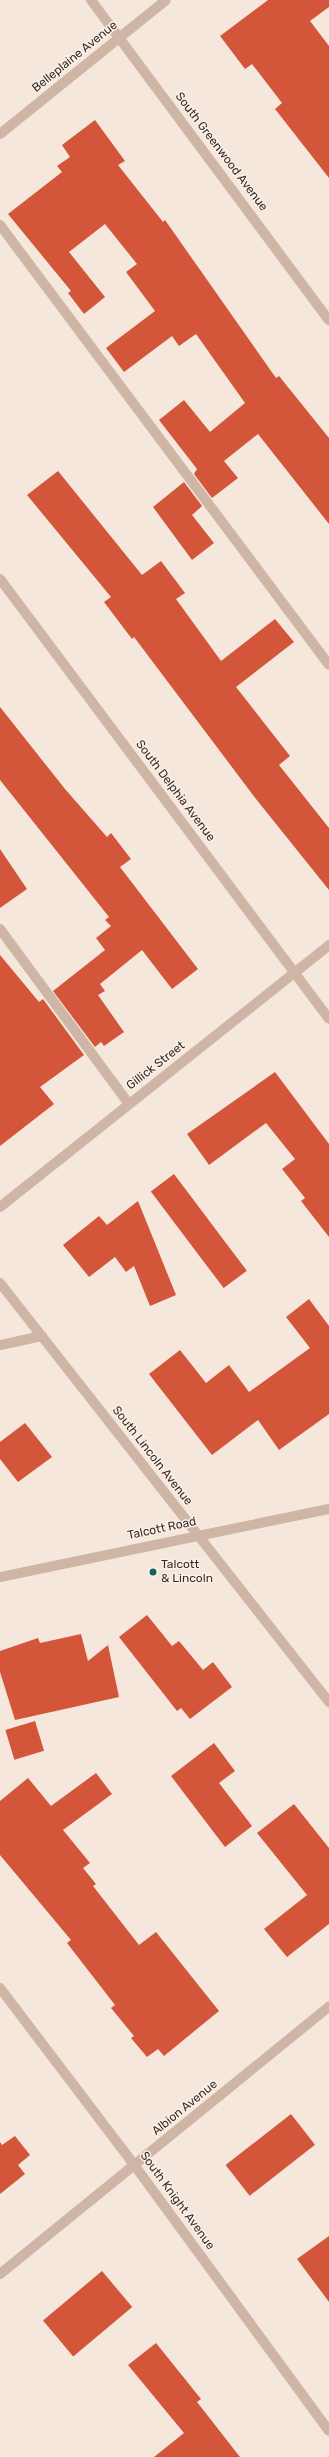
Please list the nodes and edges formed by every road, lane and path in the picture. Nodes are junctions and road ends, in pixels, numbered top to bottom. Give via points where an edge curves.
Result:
1 (91, 0) edge
2 (166, 0) edge
3 (119, 37) junction
4 (0, 134) edge
5 (0, 225) edge
6 (329, 320) edge
7 (0, 578) edge
8 (329, 665) edge
9 (0, 929) edge
10 (329, 945) edge
11 (295, 972) junction
12 (329, 1019) edge
13 (129, 1104) junction
14 (0, 1207) edge
15 (0, 1283) edge
16 (42, 1336) junction
17 (0, 1345) edge
18 (329, 1509) edge
19 (197, 1535) junction
20 (0, 1577) edge
21 (329, 1702) edge
22 (0, 1988) edge
23 (329, 2006) edge
24 (135, 2166) junction
25 (0, 2274) edge
26 (329, 2431) edge

1 - 3 street, South Greenwood Avenue
2 - 3 street, Belleplaine Avenue
3 - 4 street, Belleplaine Avenue
3 - 6 street, South Greenwood Avenue
5 - 8 street
7 - 11 street, South Delphia Avenue
9 - 13 street
10 - 11 street, Gillick Street
11 - 12 street, South Delphia Avenue
11 - 13 street, Gillick Street
13 - 14 street, Gillick Street
15 - 16 street, South Lincoln Avenue
16 - 17 street
16 - 19 street, South Lincoln Avenue
18 - 19 street, Talcott Road
19 - 20 street, Talcott Road
19 - 21 street, South Lincoln Avenue
22 - 24 street, South Knight Avenue
23 - 24 street, Albion Avenue
24 - 25 street, Albion Avenue
24 - 26 street, South Knight Avenue

